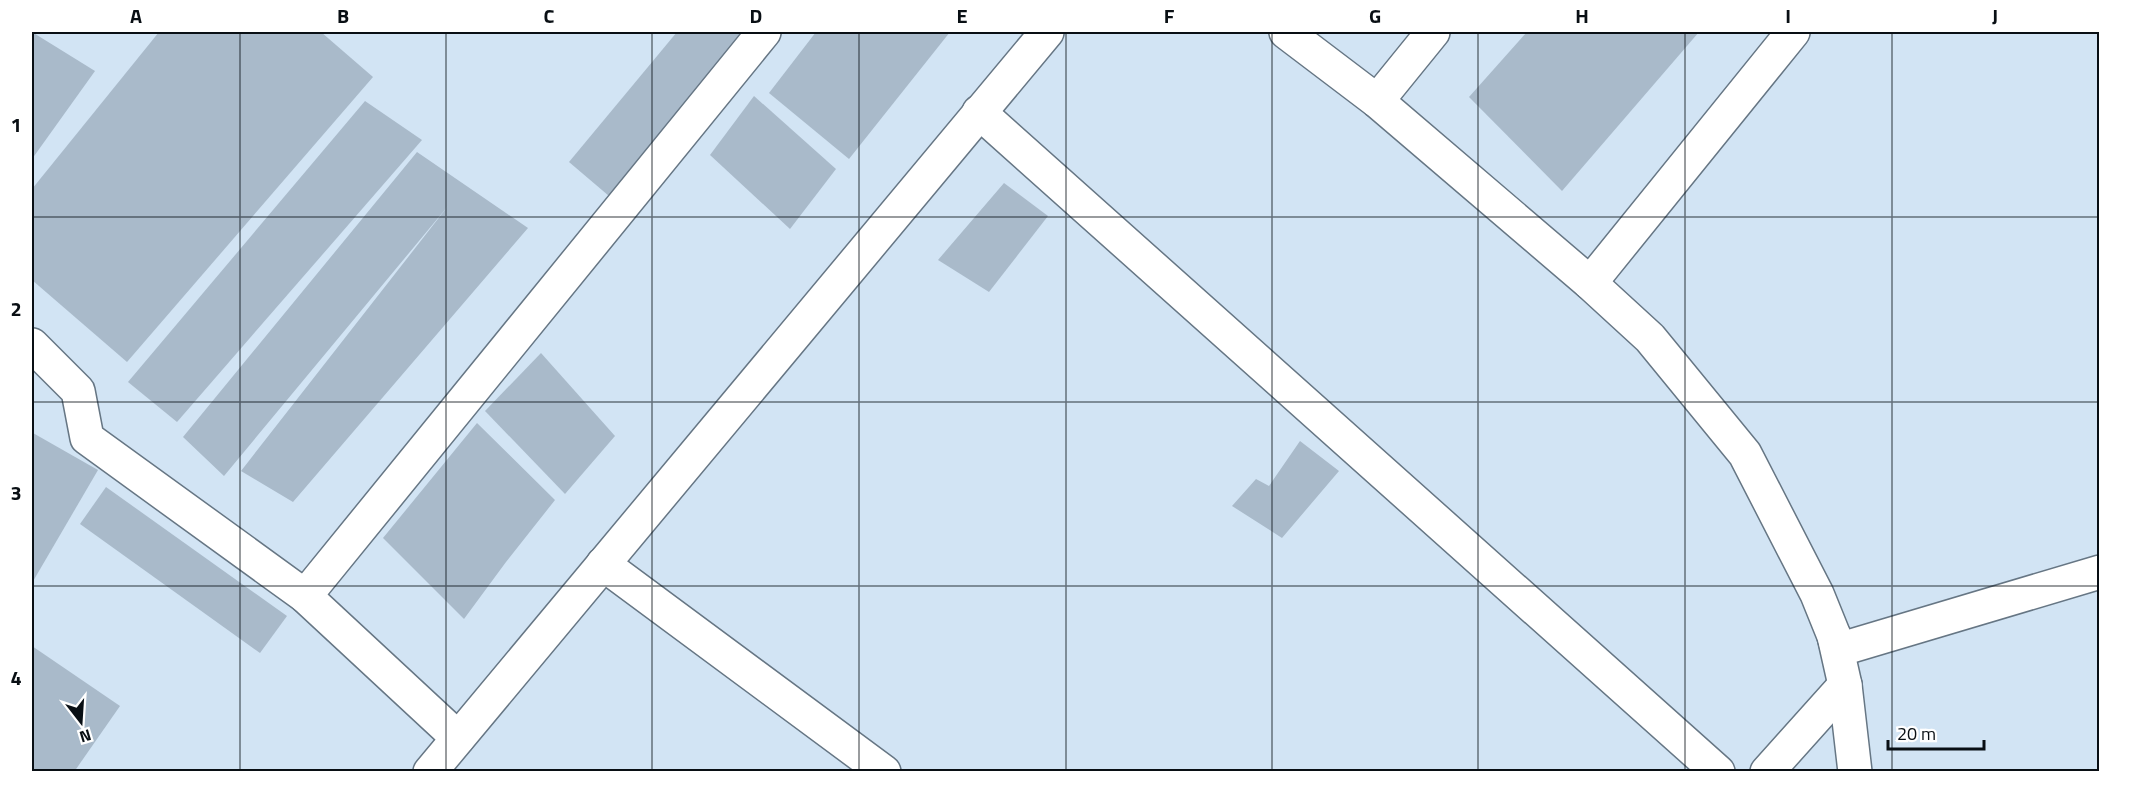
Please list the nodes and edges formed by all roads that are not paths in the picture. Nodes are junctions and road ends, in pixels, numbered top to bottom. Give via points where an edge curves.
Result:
1 (764, 32) edge
2 (1047, 32) edge
3 (1286, 32) edge
4 (1433, 32) edge
5 (1793, 32) edge
6 (1377, 101) junction
7 (979, 112) junction
8 (1590, 283) junction
9 (32, 345) edge
10 (603, 564) junction
11 (2100, 573) edge
12 (305, 596) junction
13 (1833, 636) junction
14 (1845, 685) junction
15 (458, 738) junction
16 (430, 771) edge
17 (884, 771) edge
18 (1718, 771) edge
19 (1767, 771) edge
20 (1855, 771) edge

1 - 12 street
2 - 7 street
3 - 6 street
4 - 6 street
5 - 8 street
6 - 8 street
7 - 10 street
7 - 18 street
8 - 13 street via 1650,338 1745,454 1818,594
9 - 12 street via 78,391 87,438
10 - 15 street
10 - 17 street
11 - 13 street via 1838,650
12 - 15 street
13 - 14 street
14 - 19 street
14 - 20 street
15 - 16 street

